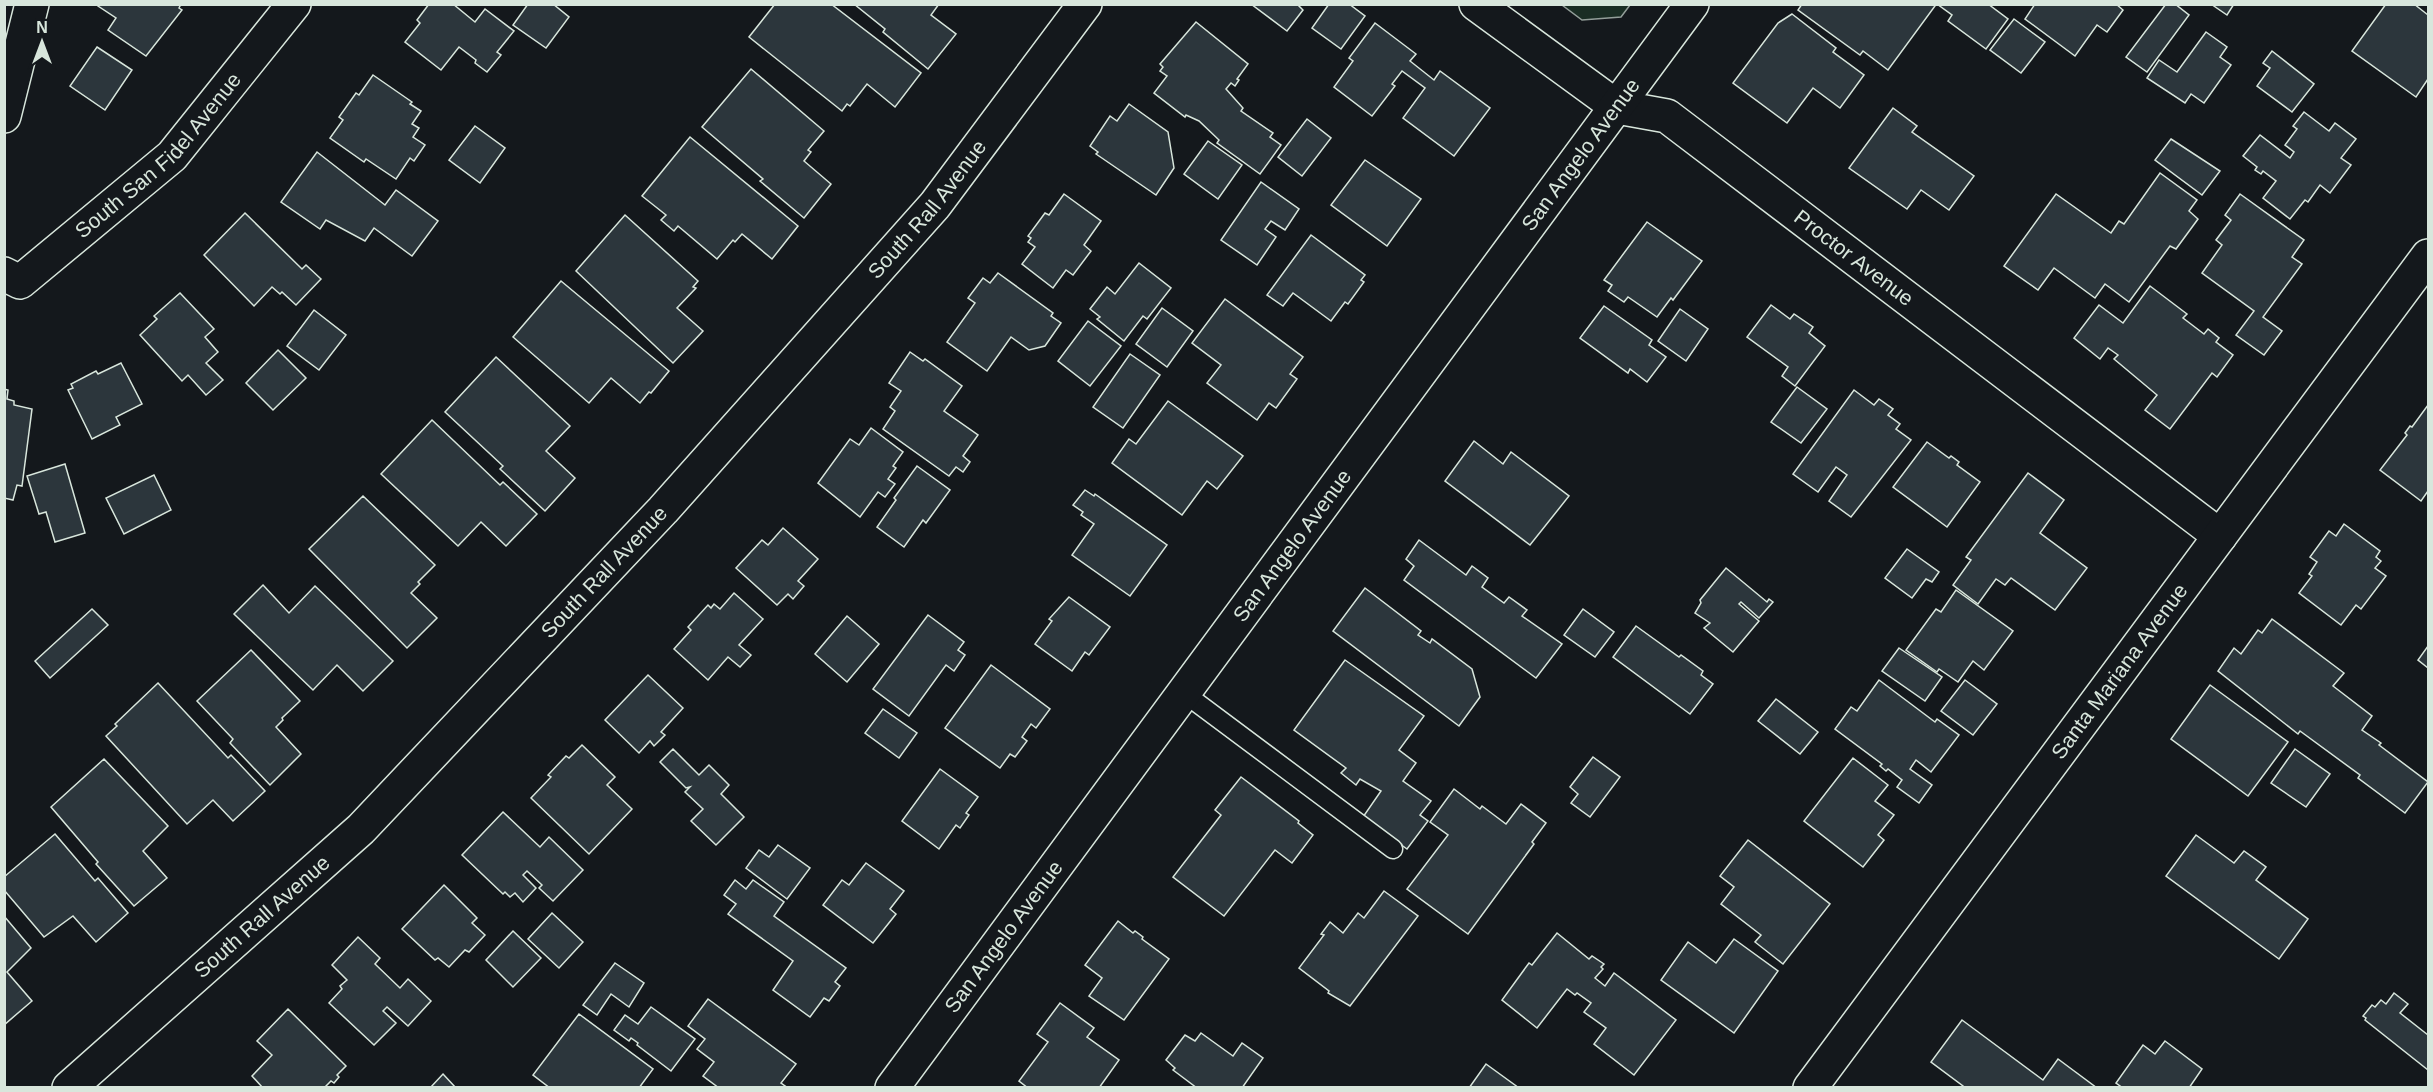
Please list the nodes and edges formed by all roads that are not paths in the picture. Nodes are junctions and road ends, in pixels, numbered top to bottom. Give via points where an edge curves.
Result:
1 (32, 4) edge
2 (294, 4) edge
3 (1085, 4) edge
4 (1476, 4) edge
5 (1692, 4) edge
6 (1617, 106) junction
7 (4, 116) edge
8 (2428, 256) edge
9 (4, 274) edge
10 (2220, 536) junction
11 (1184, 693) junction
12 (1393, 849) dead end
13 (69, 1088) edge
14 (892, 1088) edge
15 (1810, 1088) edge

1 - 7 street
2 - 9 street, South San Fidel Avenue via 172,156 20,282
3 - 13 street, South Rall Avenue via 935,205 663,510 361,829
4 - 6 street, Proctor Avenue
5 - 6 street, San Angelo Avenue
6 - 10 street, Proctor Avenue via 1667,116
6 - 11 street, San Angelo Avenue
8 - 10 street, Santa Mariana Avenue
10 - 15 street, Santa Mariana Avenue
11 - 12 lane
11 - 14 street, San Angelo Avenue

